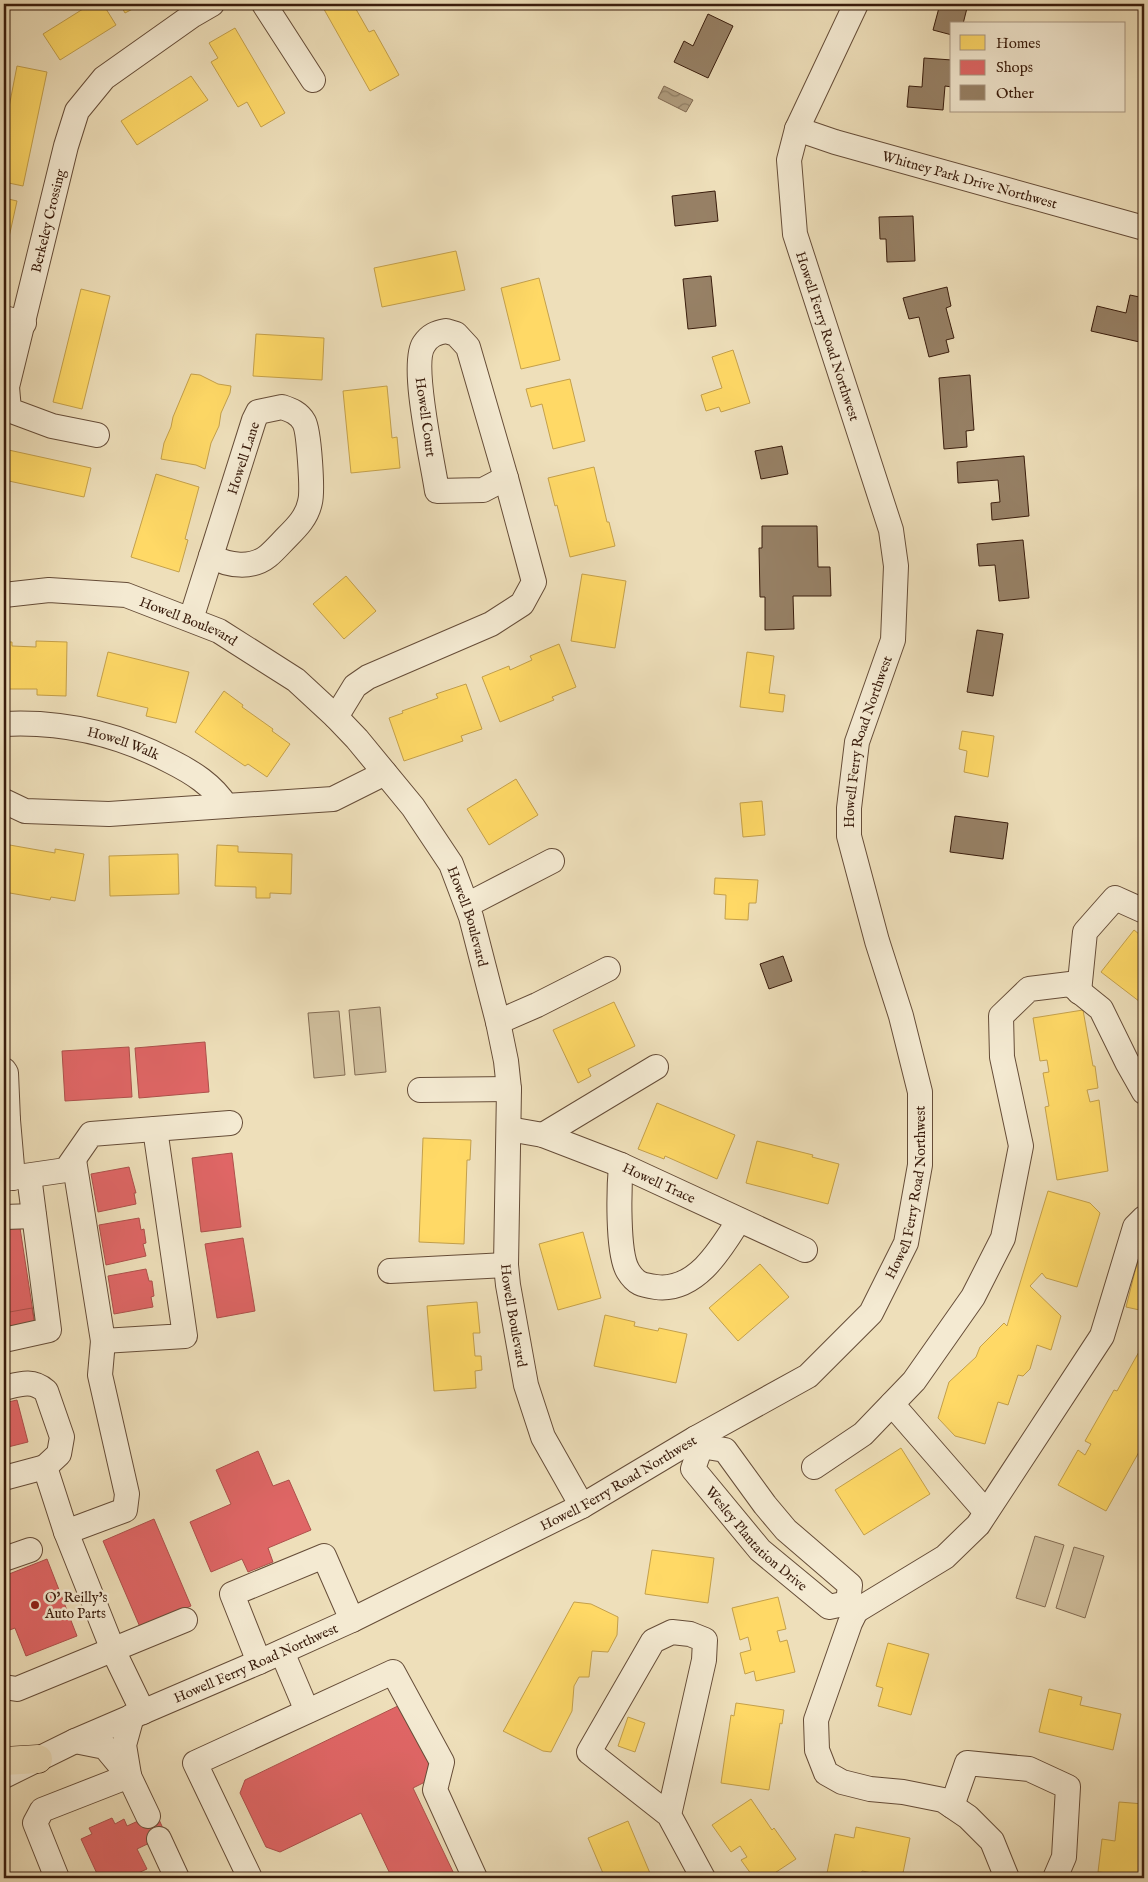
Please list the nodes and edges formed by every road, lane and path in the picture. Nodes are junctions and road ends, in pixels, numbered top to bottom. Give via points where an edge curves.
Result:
1 (212, 4) edge
2 (264, 4) edge
3 (856, 4) edge
4 (313, 80) dead end
5 (797, 129) junction
6 (1144, 228) edge
7 (14, 321) edge
8 (10, 354) edge
9 (97, 435) dead end
10 (506, 478) junction
11 (211, 556) junction
12 (4, 595) edge
13 (191, 620) junction
14 (336, 717) junction
15 (4, 724) edge
16 (385, 773) junction
17 (4, 801) edge
18 (226, 806) junction
19 (552, 861) dead end
20 (467, 905) junction
21 (1144, 910) edge
22 (608, 969) dead end
23 (1079, 992) junction
24 (498, 1022) junction
25 (656, 1067) dead end
26 (4, 1070) edge
27 (509, 1089) junction
28 (420, 1090) dead end
29 (1144, 1092) edge
30 (6, 1119) edge
31 (230, 1123) dead end
32 (155, 1129) junction
33 (509, 1129) junction
34 (544, 1135) junction
35 (74, 1160) junction
36 (620, 1165) junction
37 (15, 1178) edge
38 (34, 1216) junction
39 (4, 1217) edge
40 (1144, 1218) edge
41 (739, 1220) junction
42 (805, 1250) dead end
43 (506, 1265) junction
44 (390, 1270) dead end
45 (4, 1340) edge
46 (103, 1341) junction
47 (4, 1388) edge
48 (892, 1404) junction
49 (698, 1442) junction
50 (45, 1467) junction
51 (814, 1467) dead end
52 (4, 1478) edge
53 (765, 1505) junction
54 (582, 1506) junction
55 (986, 1512) junction
56 (740, 1527) junction
57 (66, 1532) junction
58 (30, 1550) dead end
59 (4, 1559) edge
60 (852, 1607) junction
61 (185, 1620) dead end
62 (352, 1620) junction
63 (113, 1650) junction
64 (282, 1652) junction
65 (259, 1662) junction
66 (4, 1687) edge
67 (307, 1711) junction
68 (137, 1714) junction
69 (75, 1741) junction
70 (38, 1759) junction
71 (4, 1761) edge
72 (4, 1776) edge
73 (129, 1776) junction
74 (952, 1806) junction
75 (669, 1815) junction
76 (148, 1816) dead end
77 (159, 1839) dead end
78 (58, 1878) edge
79 (177, 1878) edge
80 (250, 1878) edge
81 (475, 1878) edge
82 (703, 1878) edge
83 (1007, 1878) edge
84 (1055, 1878) edge

1 - 7 street, Berkeley Crossing via 104,78 77,111
2 - 4 street
3 - 5 street, Howell Ferry Road Northwest
5 - 6 street, Whitney Park Drive Northwest
5 - 49 street, Howell Ferry Road Northwest via 789,160 794,234 891,530 896,566 893,640 857,742 848,836 920,1092 920,1165 906,1243 872,1313 808,1376
7 - 8 street, Berkeley Crossing
8 - 9 street, Berkeley Crossing via 9,410 52,426
10 - 10 street, Howell Court via 468,346 456,334 446,331 434,333 423,345 419,386 437,491 483,490
10 - 14 street, Howell Court via 534,582 522,604 491,624 368,677 355,686
11 - 11 street, Howell Lane via 247,437 258,412 282,407 295,411 304,422 310,481 310,502 303,521 268,557 255,562 237,566
11 - 13 street, Howell Lane
12 - 13 street, Howell Boulevard via 49,590 126,595
13 - 14 street, Howell Boulevard via 219,631 296,680
14 - 16 street, Howell Boulevard
15 - 18 street, Howell Walk via 61,726 125,740 202,779
16 - 18 street via 334,799
16 - 20 street, Howell Boulevard via 413,807 451,864
17 - 18 street via 25,811 109,814
19 - 20 street
20 - 24 street, Howell Boulevard
21 - 23 street via 1115,898 1085,932
22 - 24 street
23 - 29 street via 1101,1008
23 - 48 street via 1070,984 1029,989 1001,1016 1002,1057 1021,1146 1003,1238 974,1297 914,1381
24 - 27 street, Howell Boulevard
25 - 34 street
26 - 30 street
27 - 28 street
27 - 33 street, Howell Boulevard
30 - 37 street
31 - 32 street
32 - 35 street via 91,1134
32 - 46 street via 186,1336
33 - 34 street, Howell Trace
33 - 43 street, Howell Boulevard
34 - 36 street, Howell Trace
35 - 37 street via 66,1170
35 - 46 street
36 - 41 street, Howell Trace
36 - 41 street via 622,1246 627,1270 641,1285 670,1289 694,1277 720,1252
37 - 38 street
38 - 39 street
38 - 45 street via 49,1330
40 - 55 street via 1135,1227 1102,1336
41 - 42 street, Howell Trace
43 - 44 street
43 - 54 street, Howell Boulevard via 526,1385 543,1436
46 - 57 street via 100,1375 128,1494 125,1510
47 - 50 street via 30,1382 46,1390 62,1437 59,1454
48 - 51 street via 863,1434
48 - 55 street
49 - 53 street, Wesley Plantation Drive via 725,1450
49 - 54 street, Howell Ferry Road Northwest
49 - 56 street, Wesley Plantation Drive via 693,1469
50 - 52 street
50 - 57 street
53 - 56 street
53 - 60 street, Wesley Plantation Drive via 786,1530 850,1586
54 - 62 street, Howell Ferry Road Northwest
55 - 60 street via 945,1557
56 - 60 street, Wesley Plantation Drive via 760,1550 829,1607
57 - 63 street
58 - 59 street
60 - 74 street via 850,1623 816,1720 817,1750 826,1774 842,1782 943,1800
61 - 63 street
62 - 64 street, Howell Ferry Road Northwest
62 - 65 street via 324,1556 232,1594
63 - 66 street via 17,1690
63 - 68 street
64 - 65 street, Howell Ferry Road Northwest
64 - 67 street
65 - 68 street, Howell Ferry Road Northwest
67 - 80 street via 195,1764
67 - 81 street via 393,1672 442,1762 435,1790
68 - 69 street, Howell Ferry Road Northwest
68 - 73 street via 124,1745
69 - 70 street, Howell Ferry Road Northwest
69 - 73 street via 105,1747
70 - 71 highway
70 - 72 street, Howell Ferry Road Northwest
73 - 76 street
73 - 78 street via 42,1810 35,1822
74 - 83 street via 992,1841
74 - 84 street via 967,1763 1029,1769 1068,1787 1064,1857
75 - 75 street via 589,1752 653,1641 672,1632 705,1640 704,1660
75 - 82 street
77 - 79 street

